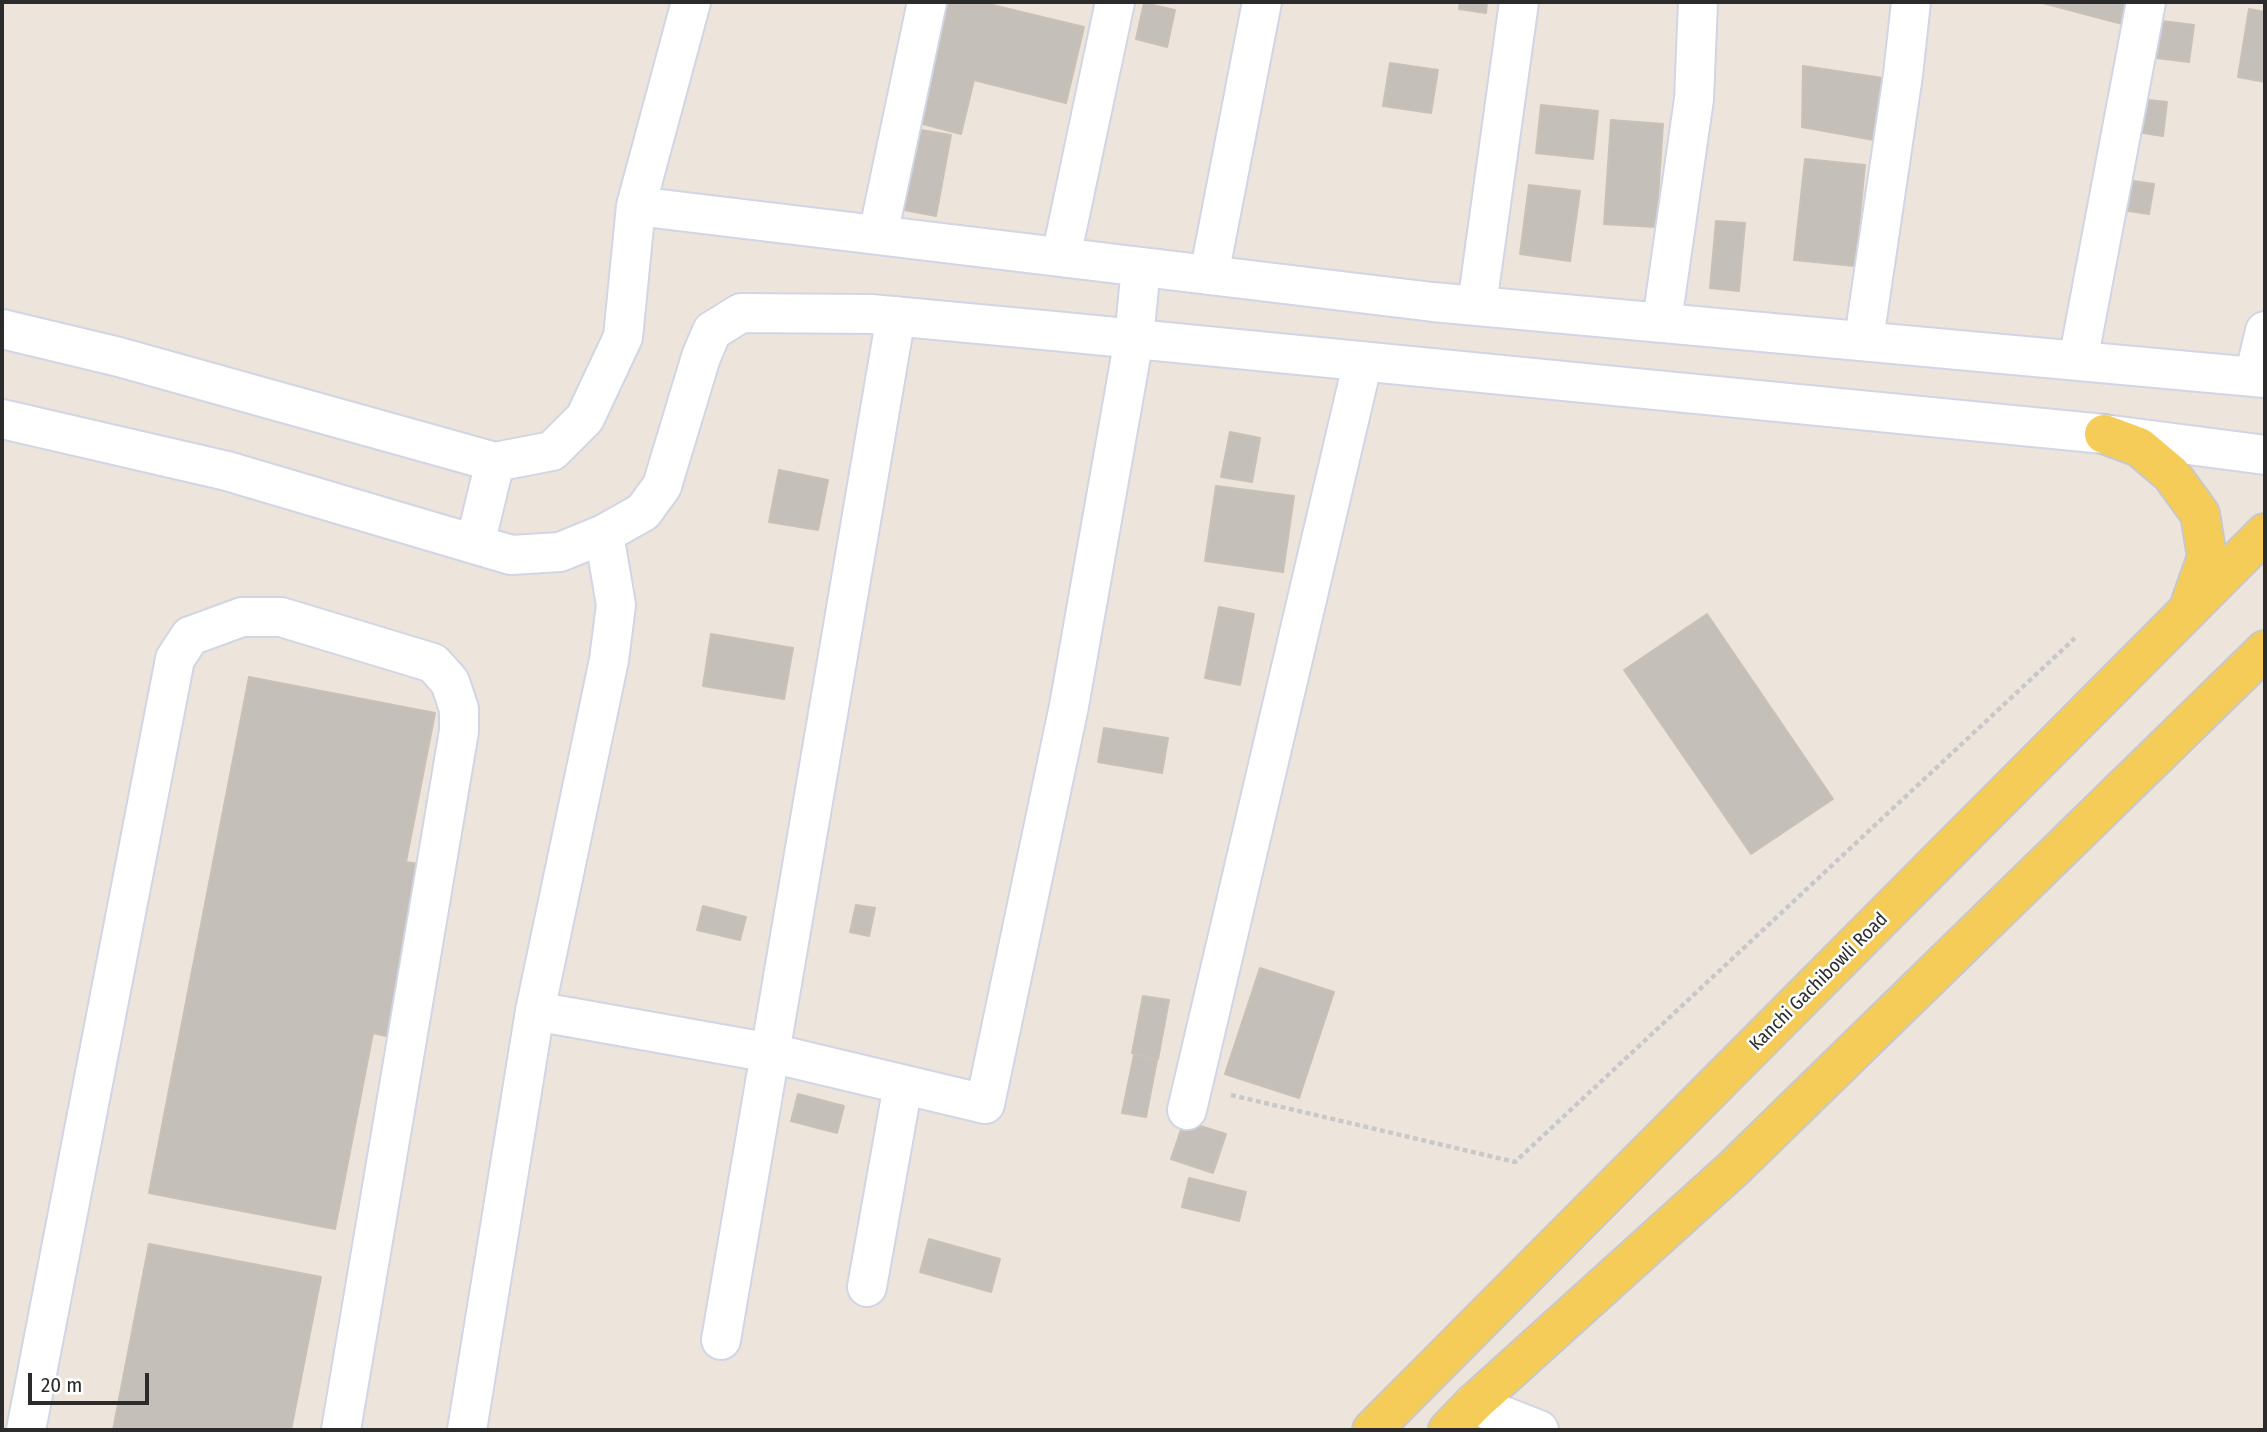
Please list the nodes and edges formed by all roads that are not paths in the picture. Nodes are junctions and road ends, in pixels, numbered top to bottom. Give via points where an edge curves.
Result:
1 (691, 2) edge
2 (927, 2) edge
3 (1115, 2) edge
4 (1262, 2) edge
5 (1520, 2) edge
6 (1698, 2) edge
7 (1911, 2) edge
8 (2146, 2) edge
9 (636, 206) junction
10 (877, 235) junction
11 (1061, 257) junction
12 (1141, 267) junction
13 (1209, 275) junction
14 (1477, 305) junction
15 (896, 316) junction
16 (1662, 321) junction
17 (2, 329) edge
18 (2265, 331) edge
19 (1134, 339) junction
20 (1864, 340) junction
21 (2078, 361) junction
22 (1363, 362) junction
23 (2260, 377) edge
24 (2, 419) edge
25 (2104, 434) junction
26 (2265, 455) edge
27 (495, 461) junction
28 (2265, 533) edge
29 (604, 534) junction
30 (475, 544) junction
31 (2188, 611) junction
32 (2265, 650) edge
33 (535, 1011) junction
34 (771, 1052) junction
35 (903, 1084) junction
36 (1190, 1098) road end
37 (867, 1287) dead end
38 (721, 1340) dead end
39 (1460, 1417) edge
40 (26, 1430) edge
41 (341, 1430) edge
42 (467, 1430) edge
43 (1372, 1430) edge
44 (1539, 1430) edge

1 - 9 street
2 - 10 street
3 - 11 street
4 - 13 street
5 - 14 street
6 - 16 street via 1694,99
7 - 20 street
8 - 21 street
9 - 10 street
9 - 27 street via 623,337 585,418 552,451
10 - 11 street
11 - 12 street
12 - 13 street
12 - 19 street
13 - 14 street
14 - 16 street
15 - 19 street
15 - 29 street via 741,313 712,331 662,486 643,512
15 - 34 street
16 - 20 street
17 - 27 street
18 - 23 street
19 - 22 street
19 - 35 street via 1069,706 985,1104
20 - 21 street
21 - 23 street
22 - 25 street
22 - 36 street
24 - 30 street via 227,471
25 - 26 street
25 - 31 main road via 2139,447 2172,474 2200,514 2207,557
27 - 30 street
28 - 31 main road, Kanchi Gachibowli Road
29 - 30 street via 560,552 511,555
29 - 33 street via 616,605 609,660
31 - 43 main road, Kanchi Gachibowli Road
32 - 39 main road via 1733,1169
33 - 34 street
33 - 42 street
34 - 35 street
34 - 38 street
35 - 37 street
39 - 44 street
40 - 41 street via 175,659 190,636 242,617 281,617 433,663 450,682 459,709 459,731

